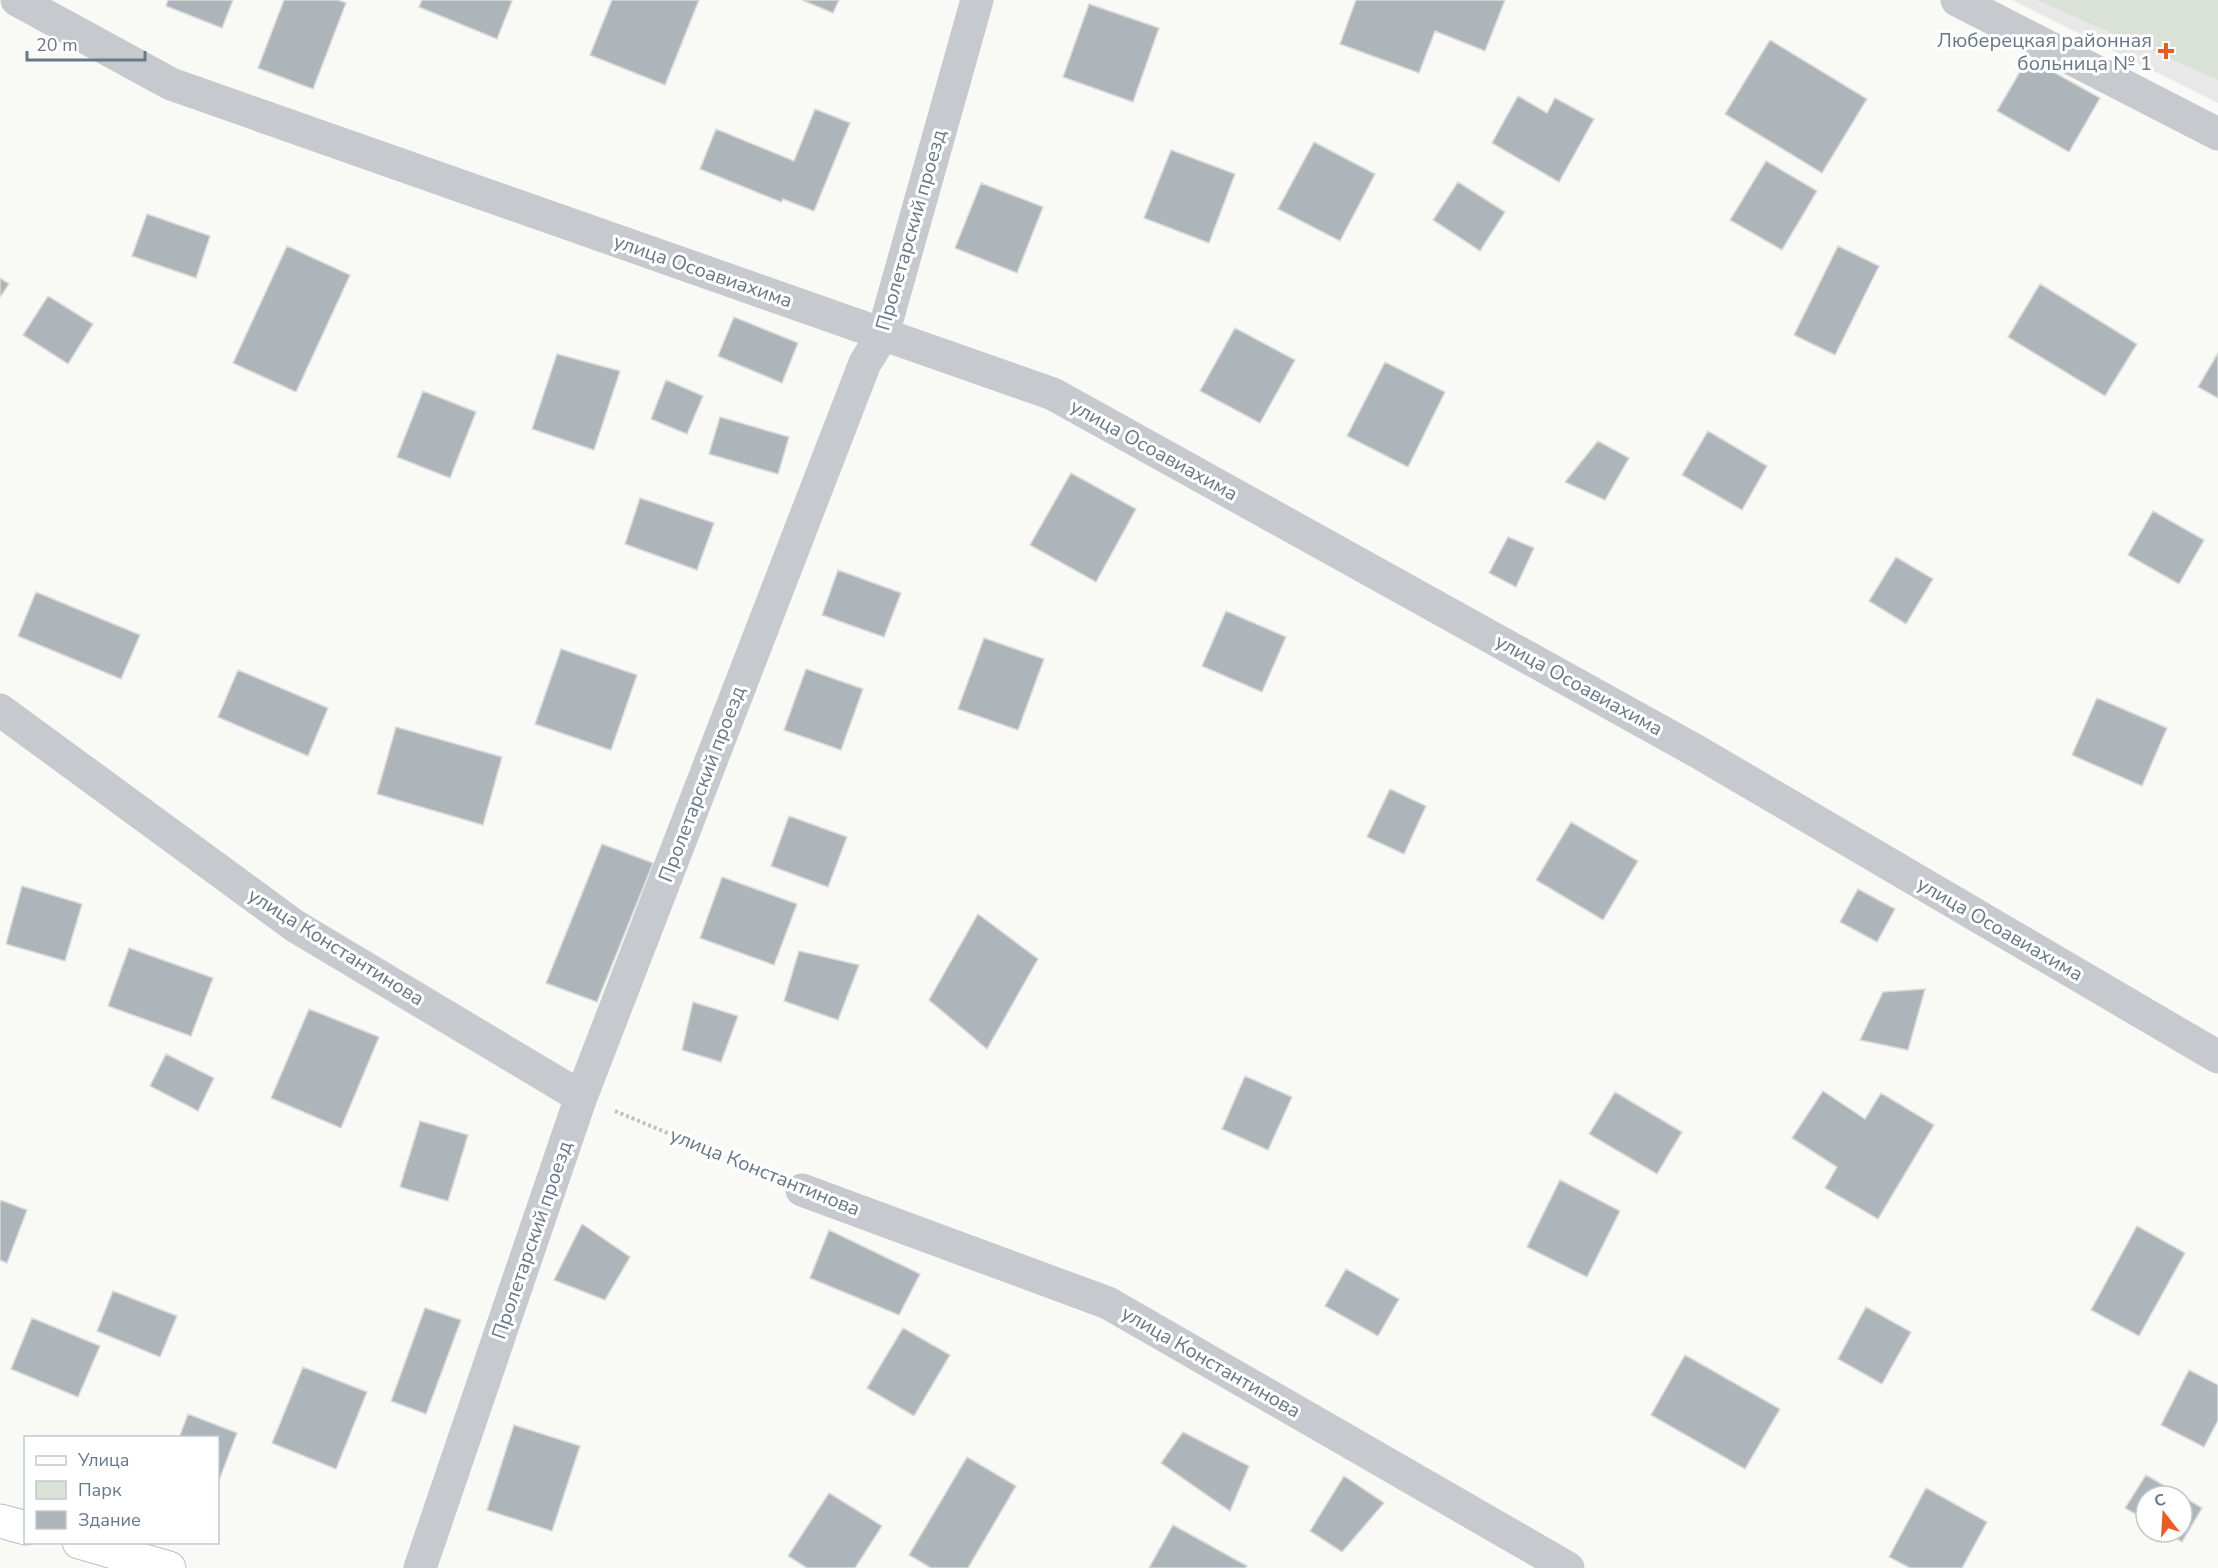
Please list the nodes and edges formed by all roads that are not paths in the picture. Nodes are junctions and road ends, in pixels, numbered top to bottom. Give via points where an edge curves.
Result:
1 (17, 0) edge
2 (977, 0) edge
3 (1957, 0) edge
4 (2218, 134) edge
5 (883, 334) junction
6 (0, 710) edge
7 (2218, 1057) edge
8 (581, 1097) junction
9 (802, 1190) road end
10 (0, 1521) edge
11 (24, 1527) edge
12 (86, 1544) edge
13 (169, 1568) edge
14 (420, 1568) edge
15 (1568, 1568) edge

1 - 5 street, улица Осоавиахима via 171,84
2 - 5 street, Пролетарский проезд
3 - 4 street
5 - 7 street, улица Осоавиахима via 1053,394 1698,752
5 - 8 street, Пролетарский проезд via 865,363
6 - 8 street, улица Константинова via 295,926
8 - 14 street, Пролетарский проезд
9 - 15 street, улица Константинова via 1107,1303
10 - 11 main road
12 - 13 main road

